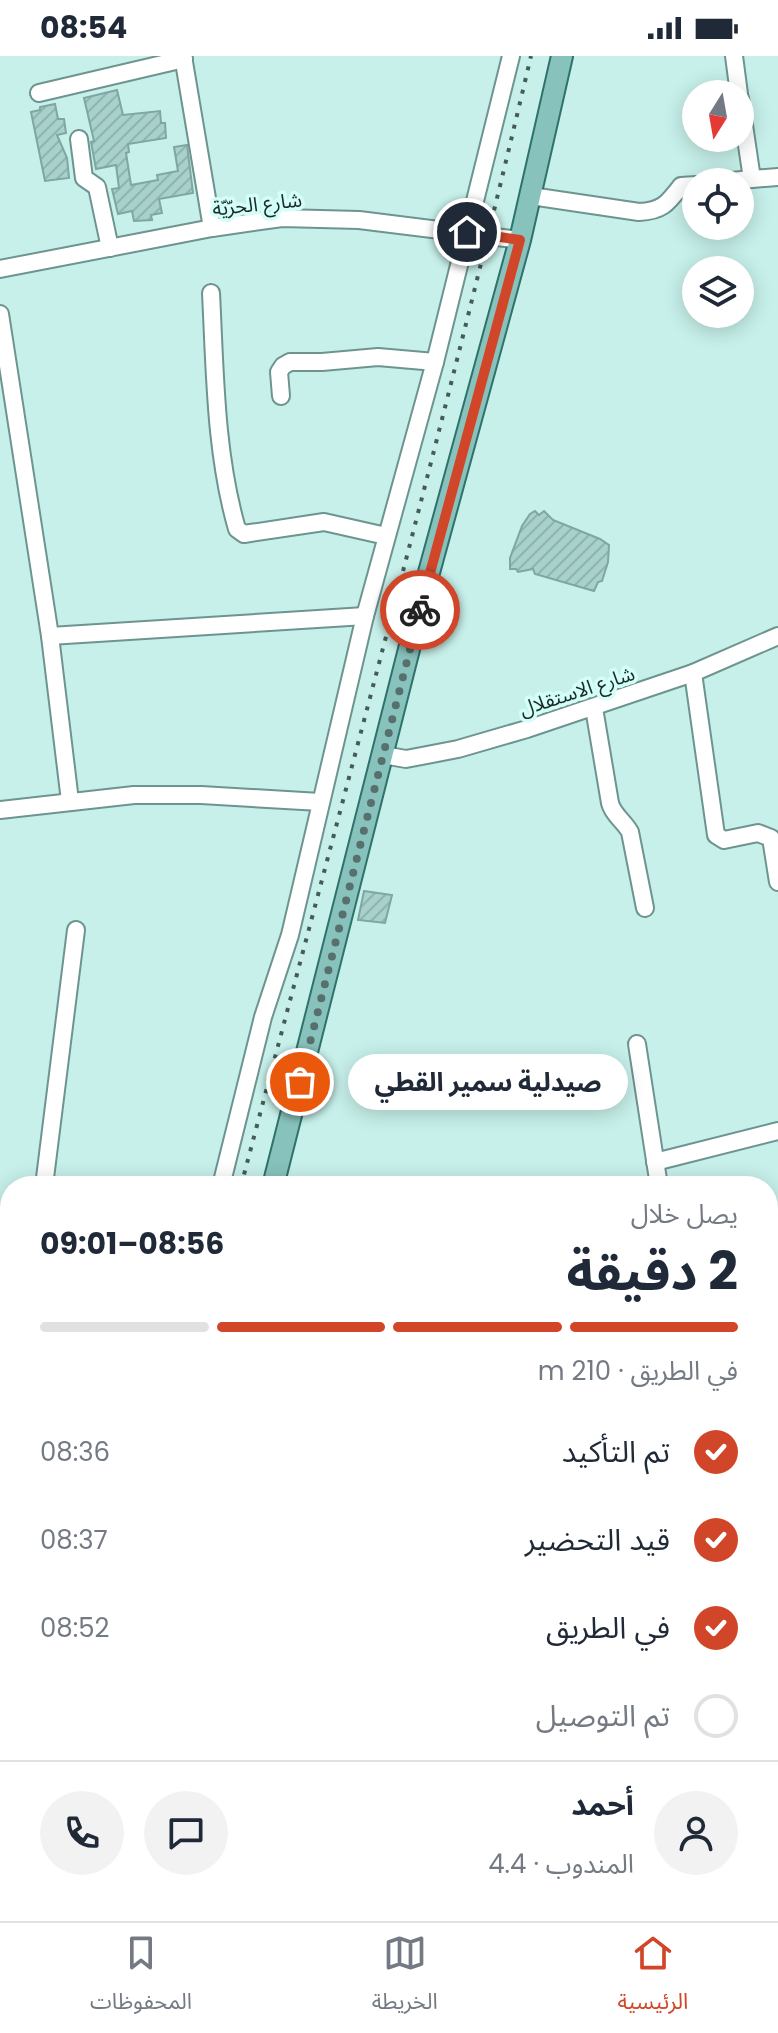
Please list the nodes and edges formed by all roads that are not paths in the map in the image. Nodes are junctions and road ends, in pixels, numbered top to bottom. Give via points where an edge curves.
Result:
1 (511, 56) edge
2 (562, 56) edge
3 (734, 56) edge
4 (184, 57) edge
5 (738, 80) edge
6 (39, 93) dead end
7 (79, 139) dead end
8 (778, 177) edge
9 (754, 179) edge
10 (682, 186) edge
11 (531, 196) junction
12 (212, 228) junction
13 (467, 232) junction
14 (520, 240) junction
15 (110, 248) junction
16 (0, 269) edge
17 (211, 293) dead end
18 (0, 314) edge
19 (435, 362) junction
20 (281, 396) dead end
21 (386, 536) junction
22 (365, 616) junction
23 (50, 636) junction
24 (778, 636) edge
25 (693, 673) junction
26 (594, 708) junction
27 (383, 755) junction
28 (70, 801) junction
29 (320, 802) junction
30 (0, 810) edge
31 (778, 882) edge
32 (645, 908) dead end
33 (76, 930) dead end
34 (637, 1044) dead end
35 (778, 1131) edge
36 (655, 1162) junction
37 (45, 1176) edge
38 (223, 1176) edge
39 (276, 1176) edge
40 (657, 1176) edge

1 - 13 street
2 - 11 main road
3 - 5 street
4 - 6 street
4 - 12 street
7 - 15 street via 84,178 97,187
8 - 9 street
10 - 11 street via 654,212
11 - 14 main road
12 - 13 street, شارع الحرّيّة via 315,218
12 - 15 street, شارع الحرّيّة
13 - 14 street, شارع الحرّيّة
13 - 19 street
14 - 27 main road
15 - 16 street, شارع الحرّيّة
17 - 21 street via 218,419 237,529 244,534 324,522
18 - 23 street
19 - 20 street via 378,357 290,362 279,372
19 - 21 street
21 - 22 street
22 - 23 street
22 - 29 street
23 - 28 street
24 - 25 street, شارع الاستقلال
25 - 26 street, شارع الاستقلال
25 - 31 street via 716,835 724,840 758,833 771,838
26 - 27 street, شارع الاستقلال via 458,749 406,759
26 - 32 street via 612,811 630,832
27 - 39 main road
28 - 29 street via 201,795
28 - 30 street
29 - 38 street via 290,935 263,1017
33 - 37 street
34 - 36 street
35 - 36 street
36 - 40 street

